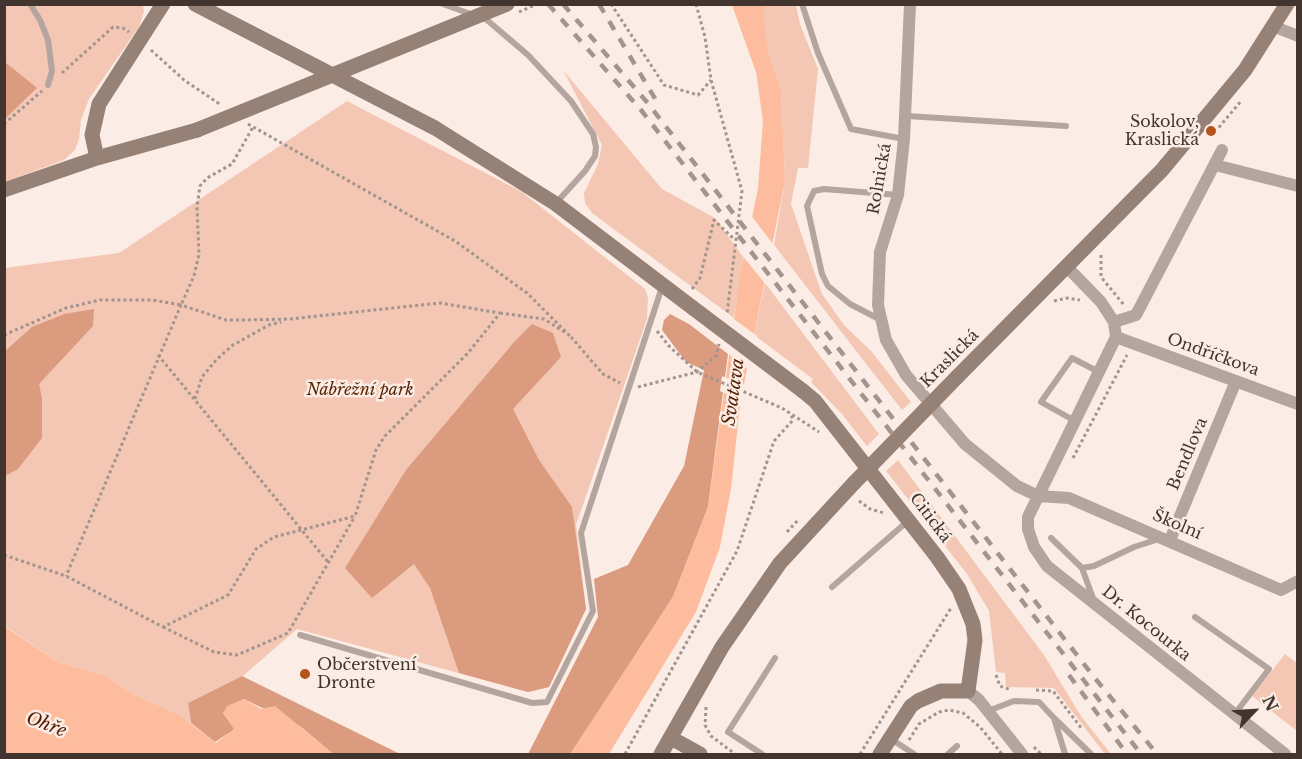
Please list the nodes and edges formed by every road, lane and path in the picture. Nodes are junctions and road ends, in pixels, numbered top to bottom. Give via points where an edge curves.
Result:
1 (30, 4) edge
2 (163, 4) edge
3 (195, 4) edge
4 (443, 4) edge
5 (507, 4) edge
6 (611, 4) edge
7 (696, 4) edge
8 (802, 4) edge
9 (910, 4) edge
10 (1287, 4) edge
11 (1275, 27) junction
12 (1298, 36) edge
13 (140, 40) junction
14 (711, 80) junction
15 (48, 85) junction
16 (1243, 98) dead end
17 (223, 107) dead end
18 (907, 116) junction
19 (243, 121) dead end
20 (4, 124) edge
21 (1066, 126) dead end
22 (253, 127) junction
23 (1214, 133) dead end
24 (904, 139) junction
25 (1222, 150) dead end
26 (97, 158) junction
27 (1215, 165) junction
28 (1298, 186) edge
29 (4, 190) edge
30 (898, 195) junction
31 (556, 204) junction
32 (735, 240) junction
33 (1105, 247) dead end
34 (1067, 267) junction
35 (662, 286) junction
36 (688, 304) junction
37 (181, 305) junction
38 (500, 314) junction
39 (726, 316) dead end
40 (1132, 316) junction
41 (290, 320) junction
42 (881, 320) junction
43 (1114, 322) junction
44 (651, 324) junction
45 (4, 335) edge
46 (721, 336) dead end
47 (571, 337) junction
48 (1116, 337) junction
49 (1133, 343) junction
50 (158, 355) junction
51 (697, 372) junction
52 (1099, 372) junction
53 (1236, 381) junction
54 (628, 387) junction
55 (195, 399) junction
56 (1298, 404) edge
57 (791, 414) junction
58 (1075, 421) junction
59 (828, 438) dead end
60 (1072, 462) dead end
61 (1038, 496) junction
62 (854, 507) dead end
63 (884, 513) dead end
64 (355, 516) junction
65 (910, 520) junction
66 (301, 529) junction
67 (1051, 538) dead end
68 (1167, 539) junction
69 (4, 555) edge
70 (328, 563) junction
71 (1082, 568) junction
72 (66, 576) junction
73 (1298, 581) edge
74 (832, 586) dead end
75 (952, 601) dead end
76 (1095, 605) junction
77 (1195, 617) dead end
78 (163, 627) junction
79 (300, 635) dead end
80 (775, 658) dead end
81 (968, 691) junction
82 (709, 699) dead end
83 (988, 711) junction
84 (1233, 715) junction
85 (1054, 718) junction
86 (671, 738) junction
87 (890, 739) junction
88 (957, 746) dead end
89 (904, 748) junction
90 (626, 754) edge
91 (661, 754) edge
92 (700, 754) edge
93 (735, 754) edge
94 (762, 754) edge
95 (860, 754) edge
96 (880, 754) edge
97 (914, 754) edge
98 (948, 754) edge
99 (1002, 754) edge
100 (1022, 754) edge
101 (1065, 754) edge
102 (1091, 754) edge
103 (1285, 754) edge

1 - 15 lane via 48,40 52,71
2 - 13 street
3 - 31 street, Citická via 435,128
4 - 31 lane via 487,20 528,55 571,101 593,134 595,156
5 - 26 street, bridge via 197,129
6 - 14 path via 664,85 698,95
7 - 14 path
8 - 24 lane via 851,129
9 - 18 street, Rolnická
10 - 11 street, Kraslická
11 - 12 street
11 - 34 street, Kraslická via 1245,70 1162,170
13 - 15 path via 123,28 113,27
13 - 17 path via 184,80
13 - 26 street via 95,114 92,135
14 - 32 path via 742,190
15 - 20 path
16 - 23 path
18 - 21 lane
18 - 24 street, Rolnická
19 - 22 path
22 - 37 path via 232,164 200,186 199,254
22 - 47 path via 455,242 527,293
24 - 30 street, Rolnická
25 - 27 street
26 - 29 street
27 - 28 street
27 - 40 street via 1136,315
30 - 42 street, Rolnická via 880,252
30 - 42 lane via 824,189 814,191 807,206 828,286 850,304
31 - 35 street, Citická
32 - 36 path via 714,220 700,278
32 - 39 path
33 - 40 path via 1100,257 1101,277
34 - 43 street via 1101,302
34 - 86 street, Kraslická, bridge via 780,563 722,647
35 - 36 street, Citická
35 - 44 lane
36 - 65 street, Citická, bridge via 815,401
37 - 41 path via 226,320
37 - 45 path via 152,300 100,300 66,308
37 - 50 path
38 - 41 path via 440,303
38 - 47 path via 544,319
38 - 64 path via 468,353 385,436 376,450
40 - 43 street
41 - 55 path via 269,325 232,345 202,377
42 - 61 street, Rolnická via 886,340 914,385 965,444 1017,486
43 - 48 street
44 - 51 path
44 - 54 lane
46 - 51 path via 716,356
47 - 54 path via 603,374
48 - 49 street, Ondříčkova
48 - 52 street, Dr. Kocourka
49 - 53 street, Ondříčkova
49 - 60 path
50 - 55 path
50 - 72 path
51 - 54 path
51 - 57 path
52 - 58 street, Dr. Kocourka
52 - 58 lane via 1072,358 1041,402
53 - 56 street, Ondříčkova
53 - 68 street, Bendlova
54 - 79 lane via 581,533 593,611 547,702 532,703
55 - 66 path
57 - 59 path
57 - 90 path via 793,420 774,441 737,551
58 - 61 street, Dr. Kocourka
61 - 68 street, Školní via 1069,498
61 - 76 street, Dr. Kocourka via 1028,517 1034,547 1047,566
62 - 63 path via 861,500 870,509
64 - 66 path
64 - 70 path
65 - 74 lane
65 - 81 street, Citická via 967,606 975,640
66 - 70 path
66 - 78 path via 274,537 256,549 228,595
67 - 71 lane
68 - 71 lane via 1134,547
68 - 73 street, Školní via 1281,590
69 - 72 path
70 - 78 path via 288,633 253,650 237,655 214,652
71 - 76 lane
72 - 78 path
75 - 95 path
76 - 84 street, Dr. Kocourka
77 - 84 lane via 1269,669
80 - 94 lane via 728,732
81 - 83 street
81 - 87 street via 941,691 918,700
82 - 93 path via 705,725 711,736
83 - 85 lane via 1014,701 1039,702
83 - 100 street
84 - 103 street, Dr. Kocourka
85 - 101 lane
85 - 102 lane
86 - 91 street, Kraslická
86 - 92 street
87 - 89 lane
87 - 96 street
88 - 98 lane
89 - 97 lane
89 - 99 path via 919,724 949,710 963,712

